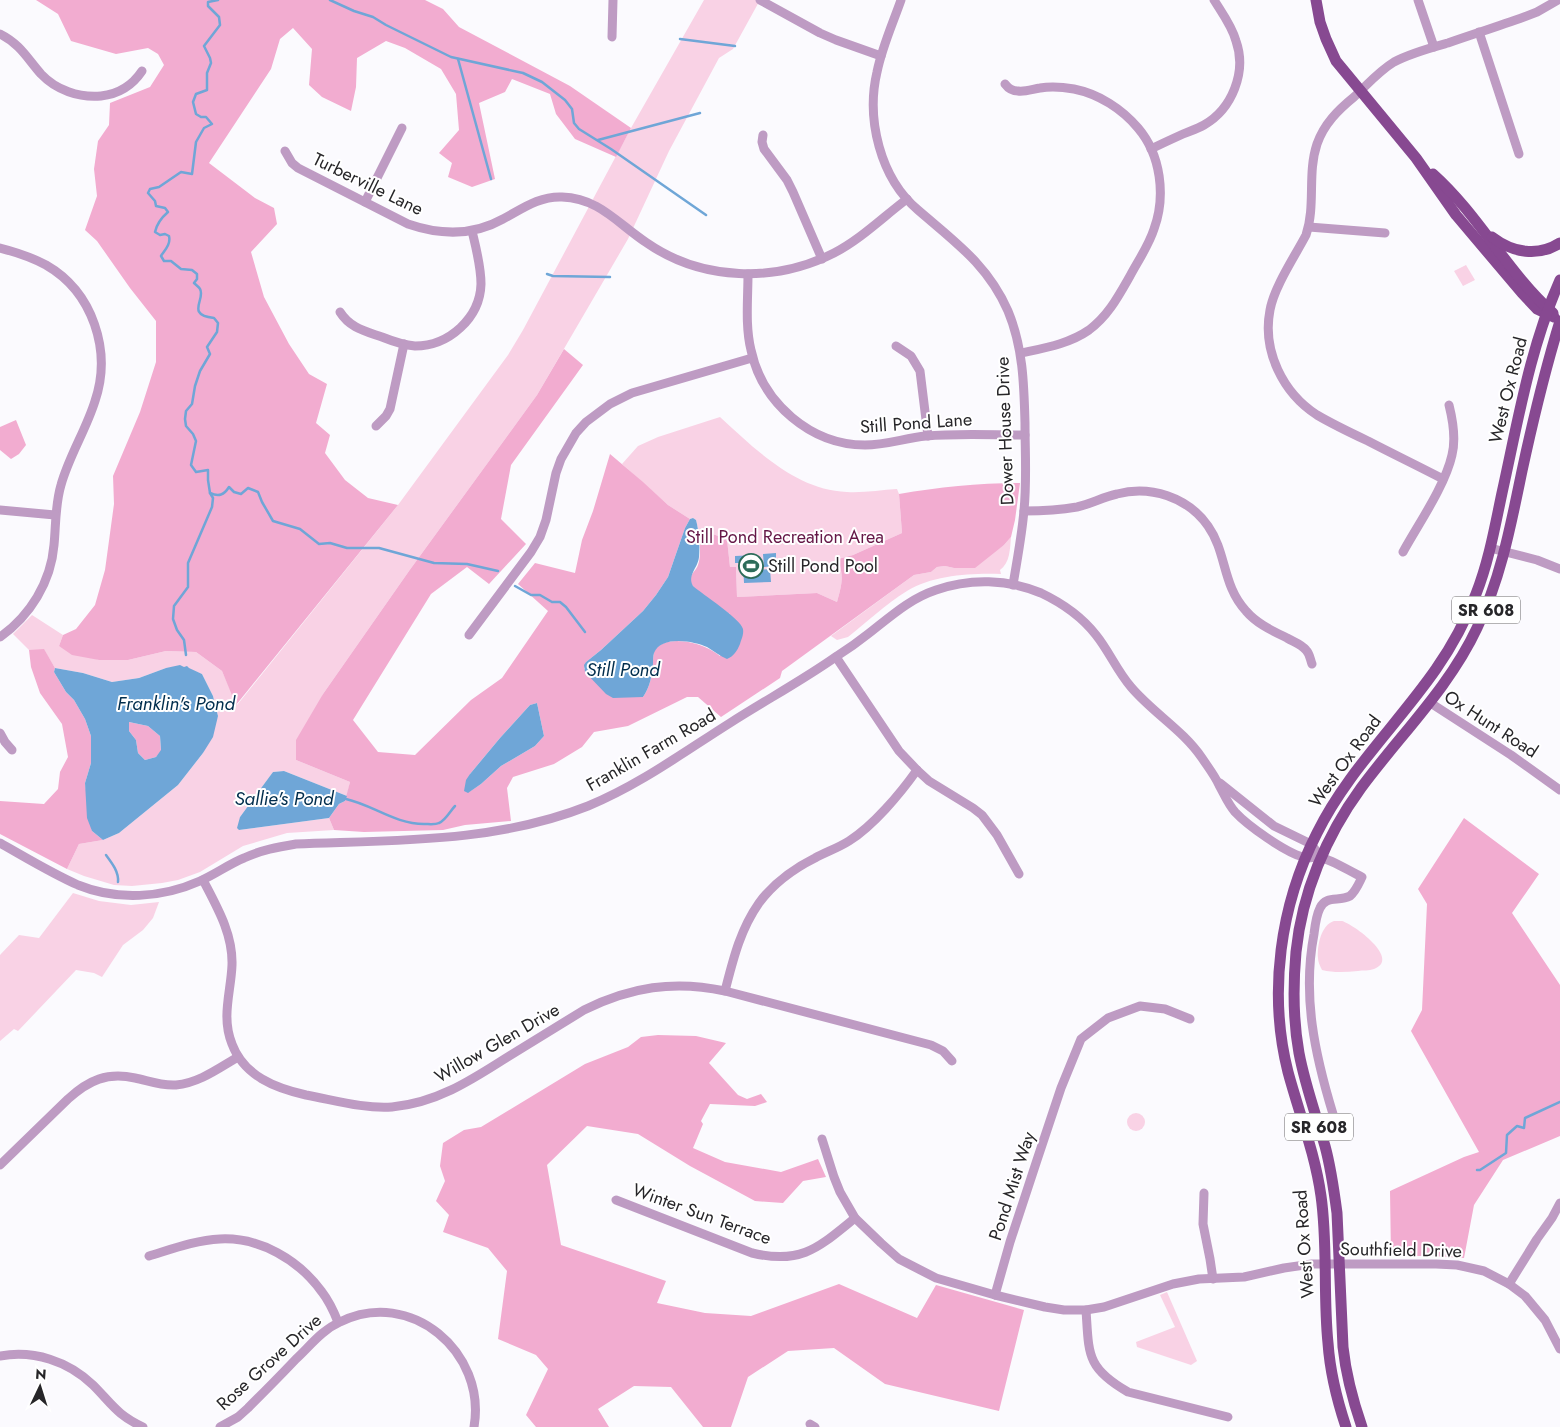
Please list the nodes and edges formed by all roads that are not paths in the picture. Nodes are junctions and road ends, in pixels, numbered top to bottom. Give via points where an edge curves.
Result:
1 (613, 0) edge
2 (760, 0) edge
3 (902, 0) edge
4 (1214, 0) edge
5 (1316, 0) edge
6 (1418, 0) edge
7 (1558, 0) edge
8 (1479, 32) junction
9 (0, 34) edge
10 (612, 37) dead end
11 (1434, 47) junction
12 (881, 56) junction
13 (142, 71) dead end
14 (1005, 84) dead end
15 (1360, 91) junction
16 (402, 128) dead end
17 (763, 135) dead end
18 (1151, 149) junction
19 (285, 150) dead end
20 (1519, 154) dead end
21 (1416, 158) junction
22 (907, 199) junction
23 (365, 202) junction
24 (1477, 223) junction
25 (1308, 227) junction
26 (472, 231) junction
27 (1385, 233) dead end
28 (1560, 243) edge
29 (0, 248) edge
30 (822, 259) junction
31 (748, 274) junction
32 (1560, 280) edge
33 (340, 312) dead end
34 (1547, 312) junction
35 (1560, 320) edge
36 (404, 344) junction
37 (896, 346) dead end
38 (1021, 353) junction
39 (752, 358) junction
40 (1449, 405) dead end
41 (376, 426) dead end
42 (1025, 434) junction
43 (928, 436) junction
44 (1443, 479) junction
45 (0, 510) edge
46 (1024, 511) junction
47 (55, 515) junction
48 (1490, 548) junction
49 (1403, 552) dead end
50 (1504, 552) junction
51 (1560, 569) edge
52 (1013, 585) junction
53 (469, 636) dead end
54 (0, 637) edge
55 (836, 657) junction
56 (1312, 664) dead end
57 (1429, 702) junction
58 (0, 733) edge
59 (12, 750) dead end
60 (917, 770) junction
61 (1218, 782) junction
62 (1560, 790) edge
63 (0, 843) edge
64 (1311, 844) junction
65 (1305, 858) junction
66 (1321, 858) junction
67 (1019, 874) dead end
68 (203, 880) junction
69 (725, 991) junction
70 (1190, 1019) dead end
71 (238, 1057) junction
72 (952, 1061) dead end
73 (1333, 1114) dead end
74 (822, 1139) dead end
75 (0, 1164) edge
76 (1204, 1193) dead end
77 (616, 1200) dead end
78 (1560, 1203) edge
79 (855, 1218) junction
80 (149, 1256) dead end
81 (1324, 1264) junction
82 (1339, 1265) junction
83 (1213, 1278) junction
84 (1509, 1284) junction
85 (995, 1295) junction
86 (1086, 1310) junction
87 (338, 1322) junction
88 (1560, 1349) edge
89 (0, 1356) edge
90 (1228, 1417) dead end
91 (143, 1427) edge
92 (220, 1427) edge
93 (474, 1427) edge
94 (1346, 1427) edge
95 (1362, 1427) edge

1 - 10 street
2 - 12 street via 820,33
3 - 12 street, Dower House Drive
4 - 18 street via 1237,43 1240,67 1235,90 1213,119
5 - 15 main road, West Ox Road / SR 608 via 1320,22 1333,54
6 - 11 street
7 - 8 street via 1537,12
8 - 11 street
8 - 20 street
9 - 13 street via 23,50 49,81 76,94 95,96 122,91
11 - 15 street via 1395,62
12 - 22 street, Dower House Drive via 873,113 877,139 890,172
14 - 18 street via 1018,92 1060,87 1096,96 1127,116
15 - 21 main road, West Ox Road / SR 608
15 - 25 street via 1330,119 1318,142 1312,168
16 - 23 street
17 - 30 street via 764,149 787,180
18 - 38 street via 1159,175 1158,215 1152,236 1115,303 1097,323 1075,338
19 - 23 street, Turberville Lane via 298,168
21 - 24 main road, West Ox Road / SR 608
21 - 34 main road, West Ox Road / SR 608 via 1456,215 1511,281 1537,309
22 - 30 street, Turberville Lane via 851,243
22 - 38 street, Dower House Drive via 966,250 989,278 1015,329
23 - 26 street, Turberville Lane via 423,229 450,233
24 - 28 main road via 1498,242 1520,251 1541,252
24 - 34 main road, West Ox Road / SR 608
25 - 27 street
25 - 44 street via 1270,309 1268,336 1278,371 1294,395 1317,415
26 - 31 street, Turberville Lane via 490,226 541,200 572,198 601,208 647,243 679,260 714,271
26 - 36 street via 481,286 469,318 455,333 441,340 425,345
29 - 47 street via 32,258 65,279 84,303 100,343 102,372 99,387 61,483
30 - 31 street, Turberville Lane via 784,270
31 - 39 street, Still Pond Lane via 748,333
32 - 34 main road
33 - 36 street via 357,328
34 - 35 main road, West Ox Road / SR 608
34 - 48 main road, West Ox Road / SR 608 via 1528,378
35 - 50 main road, West Ox Road / SR 608
36 - 41 street via 390,408
37 - 43 street via 911,356 920,372
38 - 42 street, Dower House Drive
39 - 43 street, Still Pond Lane via 777,403 797,422 821,436 864,445
39 - 53 street via 632,393 586,422 561,459 540,537
40 - 44 street via 1454,445
42 - 43 street, Still Pond Lane
42 - 46 street, Dower House Drive
44 - 49 street
45 - 47 street
46 - 52 street, Dower House Drive
46 - 56 street via 1078,506 1128,492 1156,492 1179,500 1199,515 1214,536 1231,588 1246,611 1265,627 1301,645
47 - 54 street via 52,563 42,590 22,618
48 - 50 street
48 - 64 main road, West Ox Road / SR 608 via 1476,593 1451,647 1343,788
50 - 51 street
50 - 57 main road, West Ox Road / SR 608 via 1476,631
52 - 55 street, Franklin Farm Road via 966,583 934,590 906,604
52 - 61 street, Franklin Farm Road via 1051,598 1085,622 1131,687 1190,743
55 - 60 street via 899,751
55 - 68 street, Franklin Farm Road via 634,784 559,816 528,826 453,837 279,847 243,858
57 - 62 street, Ox Hunt Road
57 - 66 main road, West Ox Road / SR 608 via 1361,788
58 - 59 street
60 - 67 street via 982,816
60 - 69 street via 862,832 797,868 770,890 742,931
61 - 64 street, Franklin Farm Road via 1274,826
61 - 65 street, Franklin Farm Road via 1244,820 1272,841
63 - 68 street, Franklin Farm Road via 79,885 115,895 158,894
64 - 65 main road, West Ox Road / SR 608
64 - 66 street, Franklin Farm Road
65 - 66 street, Franklin Farm Road
65 - 81 main road, West Ox Road / SR 608 via 1285,927 1280,957 1279,1001 1288,1070 1321,1194
66 - 73 street via 1362,877 1350,895 1326,901 1320,907 1311,952 1309,991 1314,1038
66 - 82 main road, West Ox Road / SR 608 via 1299,933 1294,1009 1303,1072 1332,1175
68 - 71 street, Willow Glen Drive via 229,938 232,964 226,1024
69 - 71 street, Willow Glen Drive via 675,985 621,994 584,1010 461,1086 428,1100 392,1107 358,1105 278,1088 256,1075
69 - 72 street, Willow Glen Drive via 931,1045
70 - 85 street, Pond Mist Way via 1164,1008 1140,1006 1108,1018 1081,1039 1010,1242
71 - 75 street via 199,1079 176,1085 153,1084 124,1076 92,1081
74 - 79 street, Southfield Drive via 840,1192
76 - 83 street via 1203,1224
77 - 79 street, Winter Sun Terrace via 767,1257 793,1257 807,1253
78 - 84 street
79 - 85 street, Southfield Drive via 899,1259 917,1269 936,1278
80 - 87 street via 211,1240 243,1240 262,1246 292,1262 310,1277 327,1299
81 - 82 street, Southfield Drive
81 - 83 street, Southfield Drive via 1244,1277
81 - 94 main road, West Ox Road / SR 608 via 1330,1362
82 - 84 street, Southfield Drive via 1458,1265 1484,1271
82 - 95 main road, West Ox Road / SR 608 via 1345,1365
83 - 86 street, Southfield Drive via 1173,1284
84 - 88 street, Southfield Drive via 1538,1310
85 - 86 street, Southfield Drive via 1045,1307
86 - 90 street via 1090,1354 1102,1375 1113,1384 1128,1392
87 - 92 street, Rose Grove Drive via 314,1341 238,1417
87 - 93 street, Rose Grove Drive via 368,1314 390,1314 411,1318 436,1331 450,1344 468,1370 476,1400
89 - 91 street via 41,1356 67,1366 91,1384 118,1413

